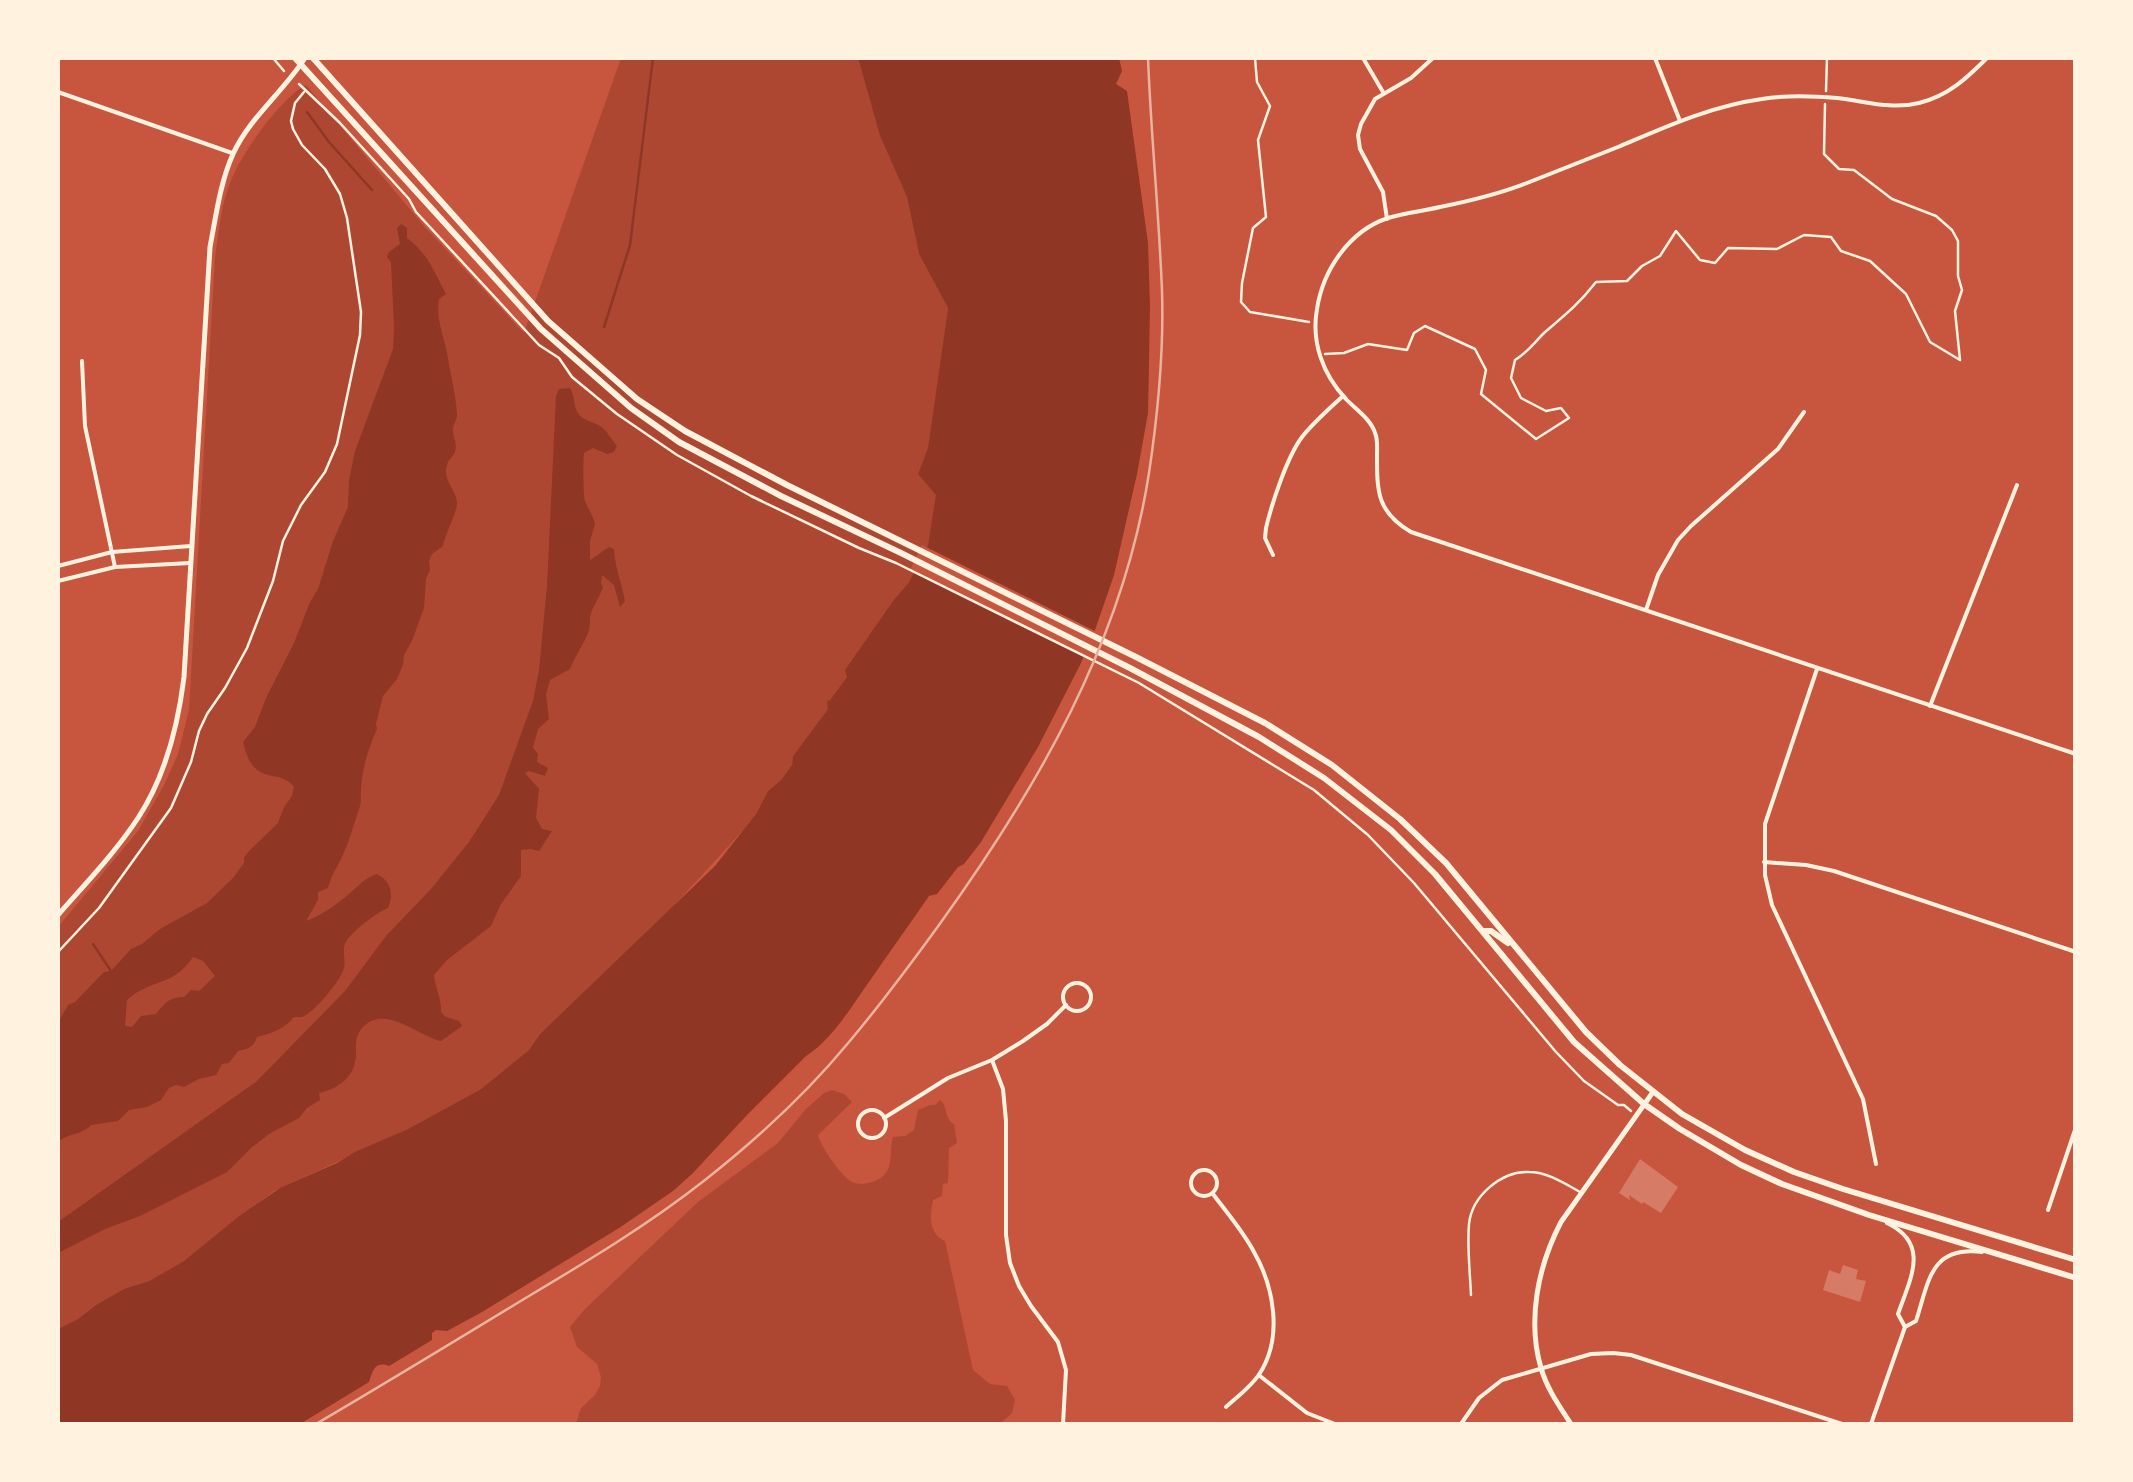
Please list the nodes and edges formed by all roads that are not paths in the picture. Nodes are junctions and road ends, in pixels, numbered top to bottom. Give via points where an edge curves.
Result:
1 (313, 58) edge
2 (1362, 58) edge
3 (1433, 58) edge
4 (1655, 58) edge
5 (1987, 58) edge
6 (300, 60) edge
7 (58, 92) edge
8 (1384, 92) junction
9 (1680, 120) junction
10 (234, 153) junction
11 (1387, 219) junction
12 (82, 361) dead end
13 (1343, 396) junction
14 (1804, 412) dead end
15 (2017, 485) dead end
16 (191, 546) junction
17 (112, 552) junction
18 (1274, 556) dead end
19 (190, 563) junction
20 (58, 566) edge
21 (115, 567) junction
22 (58, 581) edge
23 (1646, 610) junction
24 (1816, 669) junction
25 (1930, 706) junction
26 (2076, 754) edge
27 (1764, 862) junction
28 (58, 915) edge
29 (1482, 931) junction
30 (1517, 949) junction
31 (2076, 952) edge
32 (1066, 1006) junction
33 (992, 1060) junction
34 (1653, 1092) junction
35 (1644, 1104) junction
36 (884, 1118) junction
37 (2076, 1127) edge
38 (1876, 1164) dead end
39 (1581, 1192) junction
40 (1213, 1194) junction
41 (2048, 1210) dead end
42 (1870, 1215) junction
43 (1992, 1254) junction
44 (2076, 1260) edge
45 (2076, 1278) edge
46 (1471, 1296) dead end
47 (1905, 1327) junction
48 (1541, 1368) junction
49 (1259, 1375) junction
50 (1226, 1407) dead end
51 (1063, 1424) edge
52 (1335, 1424) edge
53 (1461, 1424) edge
54 (1571, 1424) edge
55 (1842, 1424) edge
56 (1870, 1424) edge

1 - 30 main road via 548,321 637,399 786,485 1136,657 1332,765 1446,863
2 - 8 street
3 - 8 street
4 - 9 street
5 - 9 street via 1957,86 1916,104 1800,96
6 - 10 street
6 - 29 main road via 541,329 630,408 781,496 1286,753 1413,850
7 - 10 street
8 - 11 street via 1358,136 1383,192
9 - 11 street via 1501,193
10 - 16 street via 210,247
11 - 13 street via 1342,251 1325,278 1316,320 1320,354
12 - 17 street via 84,426
13 - 18 street via 1312,424 1291,456 1266,528
13 - 23 street via 1375,432 1379,494 1394,522
14 - 23 street via 1778,449 1678,540
15 - 25 street
16 - 17 street
16 - 19 street
17 - 20 street
17 - 21 street
19 - 21 street
19 - 28 street via 184,677 170,749 140,815
21 - 22 street
23 - 24 street
24 - 25 street
24 - 27 street via 1765,824
25 - 26 street
27 - 31 street via 1834,872
27 - 38 street via 1772,905 1863,1099
29 - 30 main road
29 - 35 main road via 1574,1042
30 - 34 main road via 1586,1032
32 - 32 street via 1070,985 1087,989 1085,1008
32 - 33 street
33 - 36 street
33 - 51 street via 1006,1122 1010,1263 1058,1342 1066,1370
34 - 35 street
34 - 44 main road via 1712,1133 1794,1172
35 - 39 street
35 - 42 main road via 1741,1165
36 - 36 street via 881,1135 860,1133 864,1113 873,1110
37 - 41 street
39 - 46 lane via 1525,1171 1488,1188 1469,1222
39 - 48 street via 1541,1270
40 - 40 street via 1194,1192 1196,1172 1216,1176
40 - 49 street via 1255,1253 1268,1286 1271,1348
42 - 43 main road
42 - 47 street via 1911,1241 1912,1270 1898,1314
43 - 45 main road
43 - 47 street via 1965,1250 1939,1262 1916,1321
47 - 56 street
48 - 53 street via 1502,1380
48 - 54 street
48 - 55 street via 1590,1354 1631,1355
49 - 50 street
49 - 52 street via 1307,1413

